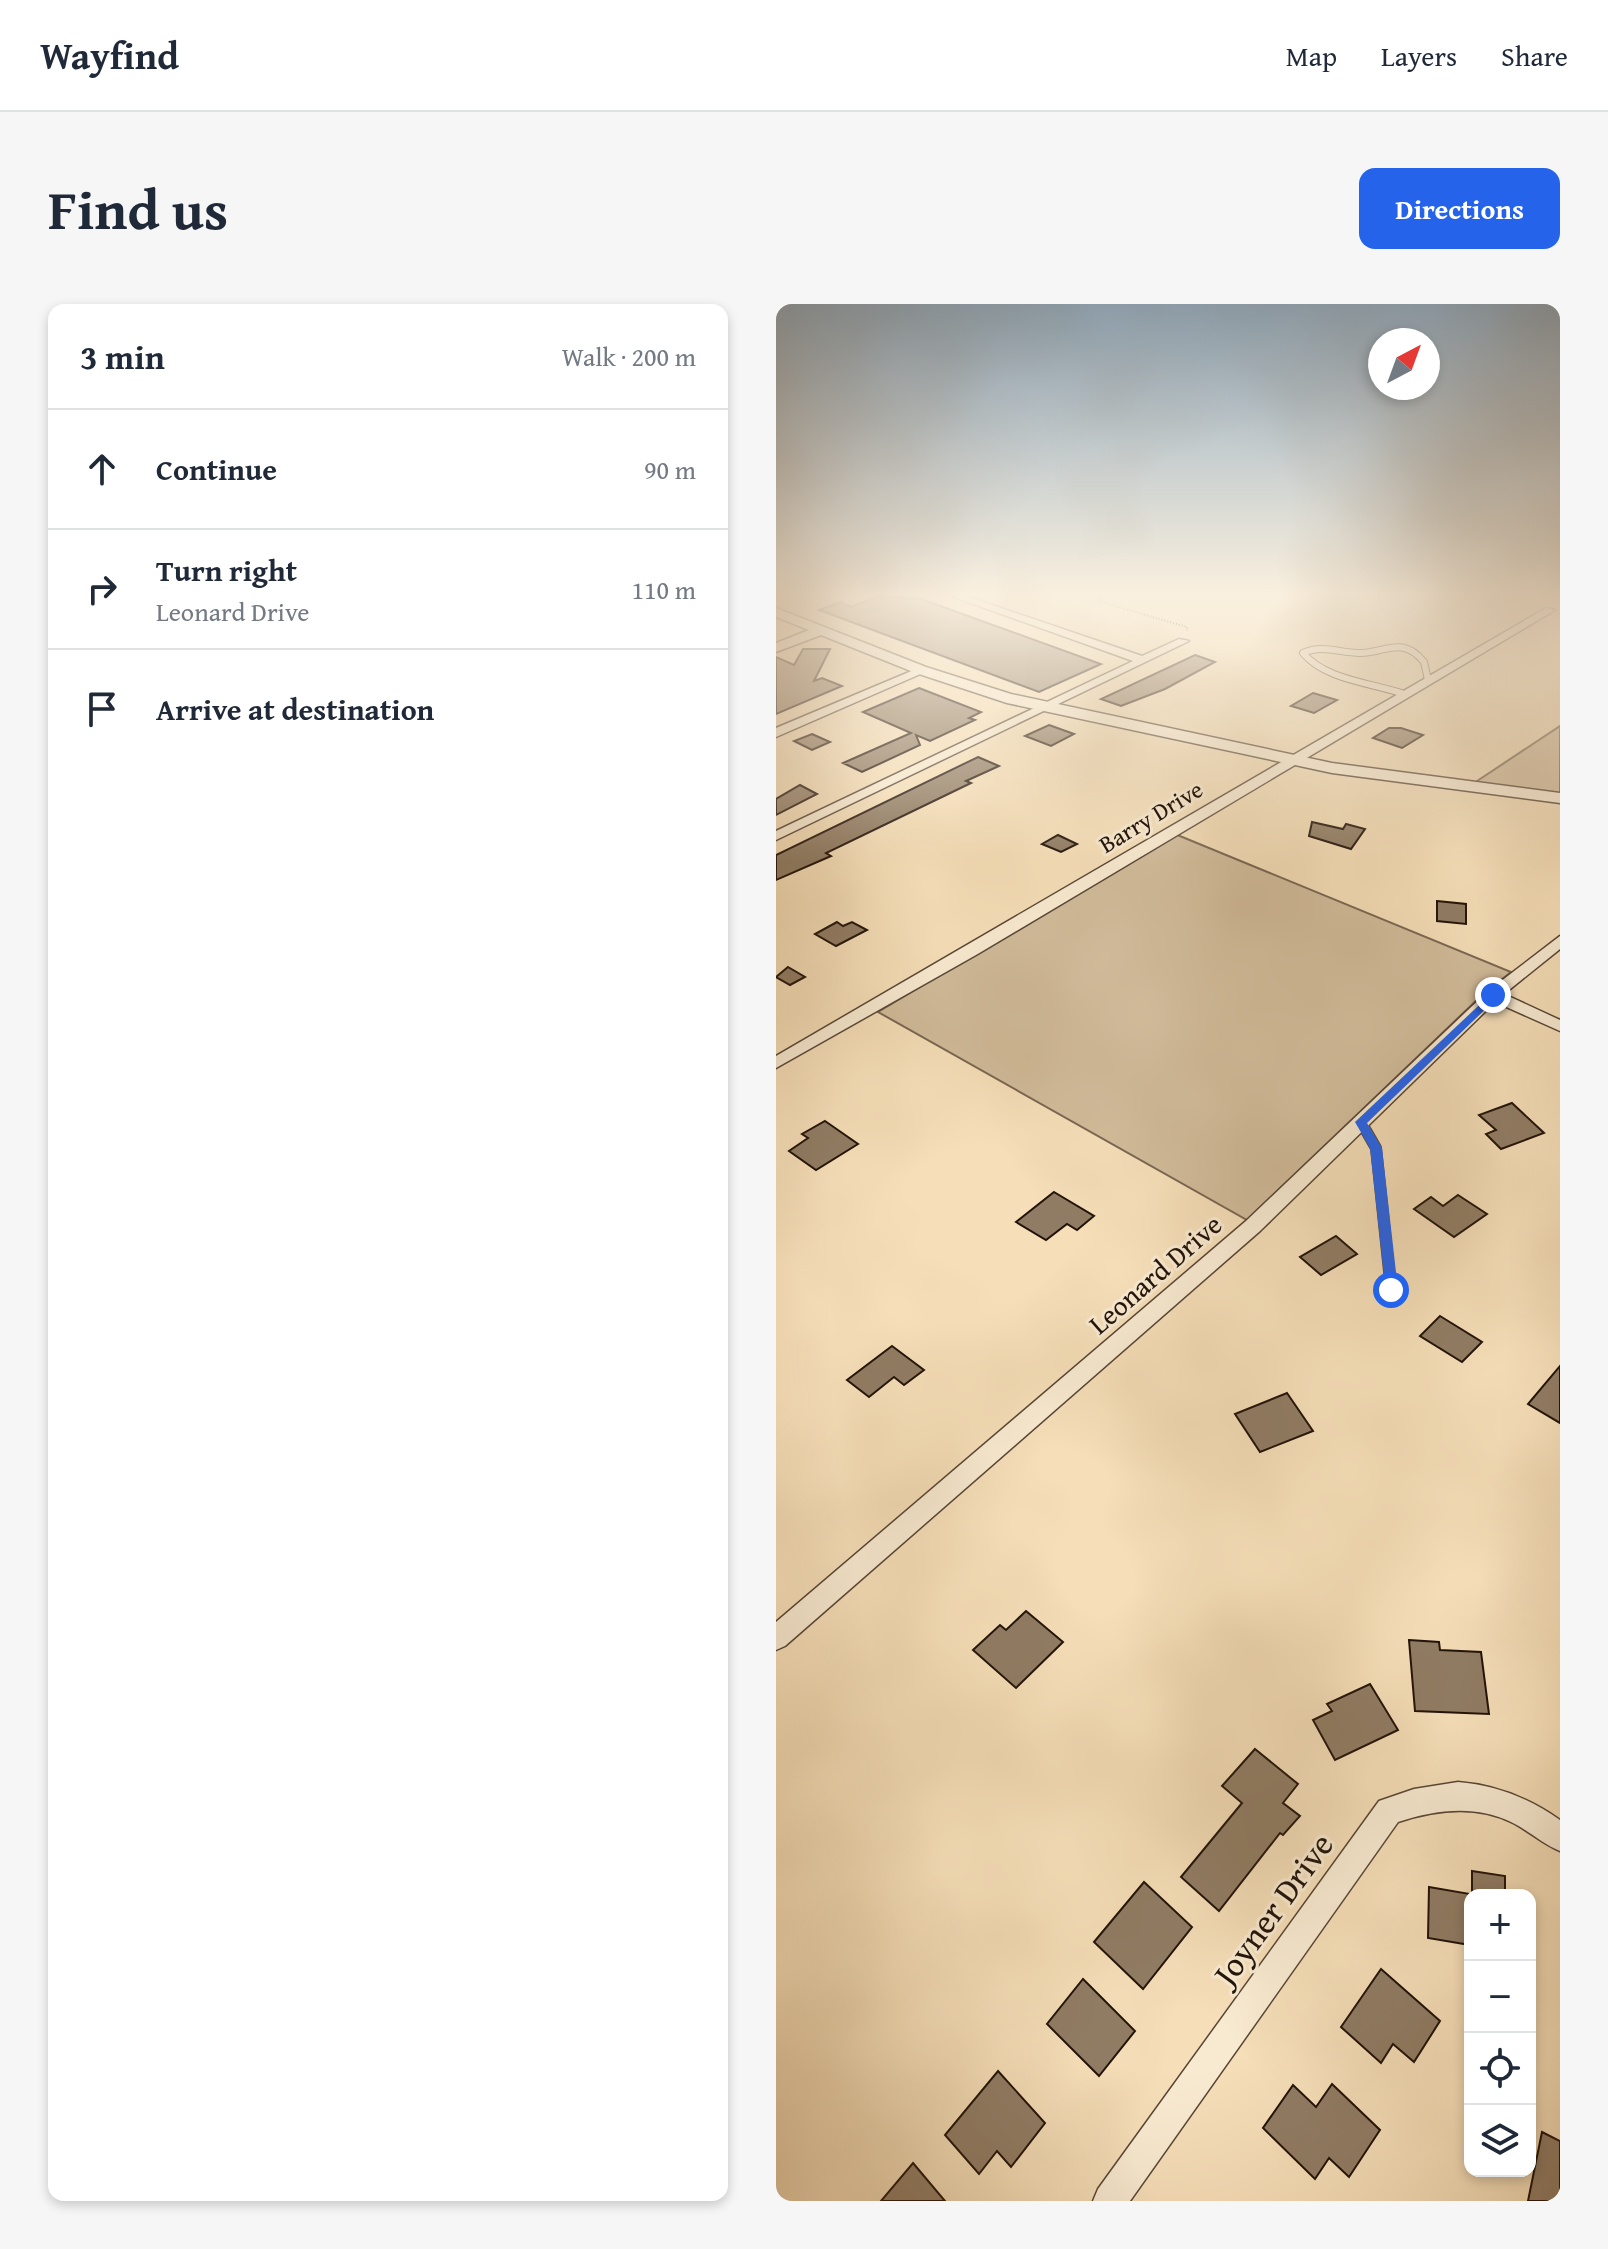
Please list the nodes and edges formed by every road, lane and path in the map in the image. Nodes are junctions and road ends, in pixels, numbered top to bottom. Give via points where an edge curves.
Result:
1 (888, 685) edge
2 (970, 685) edge
3 (1092, 685) edge
4 (1375, 685) edge
5 (1420, 685) edge
6 (1404, 694) junction
7 (1046, 707) junction
8 (776, 733) edge
9 (1292, 759) junction
10 (1560, 798) edge
11 (776, 836) edge
12 (1560, 941) edge
13 (1493, 995) junction
14 (1560, 1026) edge
15 (776, 1063) edge
16 (1361, 1122) junction
17 (1391, 1290) dead end
18 (776, 1638) edge
19 (1560, 1837) edge
20 (1110, 2201) edge

1 - 8 street
2 - 7 street
3 - 7 street
4 - 6 lane
5 - 6 street, Barry Drive
6 - 9 street, Barry Drive
7 - 9 street
7 - 11 street
9 - 10 street via 1393,778
9 - 15 street, Barry Drive
12 - 13 street, Leonard Drive
13 - 14 street
13 - 16 street, Leonard Drive
16 - 17 lane via 1376,1148
16 - 18 street, Leonard Drive via 1253,1226
19 - 20 street, Joyner Drive via 1526,1811 1460,1794 1427,1797 1389,1811

